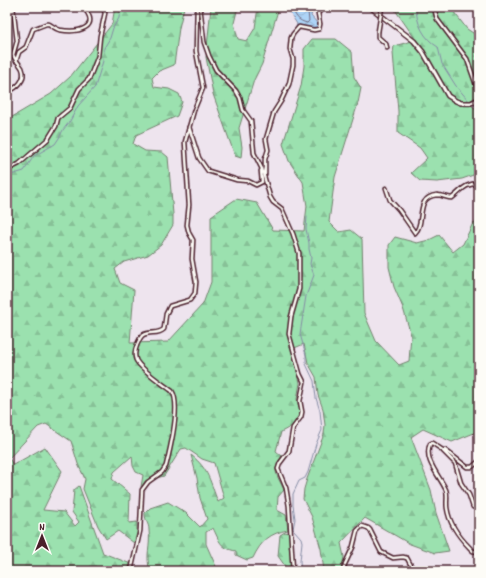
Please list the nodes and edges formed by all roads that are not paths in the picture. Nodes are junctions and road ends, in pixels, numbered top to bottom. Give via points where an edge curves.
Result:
1 (13, 7) edge
2 (83, 7) edge
3 (103, 7) edge
4 (199, 7) edge
5 (324, 7) edge
6 (370, 7) edge
7 (382, 7) edge
8 (434, 7) edge
9 (387, 48) dead end
10 (16, 61) junction
11 (7, 92) edge
12 (479, 93) edge
13 (479, 99) edge
14 (189, 126) junction
15 (262, 168) junction
16 (7, 170) edge
17 (265, 177) junction
18 (479, 183) edge
19 (386, 188) dead end
20 (444, 451) junction
21 (479, 461) edge
22 (479, 506) edge
23 (479, 554) edge
24 (479, 561) edge
25 (131, 571) edge
26 (293, 571) edge
27 (343, 571) edge
28 (414, 571) edge

1 - 10 street via 17,41 13,55
2 - 10 street via 91,18 88,26 67,30 57,29 49,24 36,27
3 - 16 street via 105,13 98,56 89,79 79,89 70,108 58,118 48,139 19,164
4 - 14 street via 196,51 203,88
4 - 15 street via 204,42 209,56 216,70 236,91 243,110 251,121 253,148
5 - 17 street via 318,13 319,29 299,27 291,38 293,65 289,84 274,112 266,139 268,150
6 - 13 street via 414,41 448,96 466,103
7 - 9 street, bridge via 378,37
8 - 12 street via 436,19 467,59
10 - 11 street via 22,68 23,77 19,85
14 - 15 street via 199,158 208,171 256,185 262,182
14 - 25 street via 185,142 189,205 187,225 194,240 192,258 196,290 190,300 170,306 164,329 142,336 136,349 135,356 139,365 174,394 175,410 166,466 142,490 140,531
15 - 17 street
17 - 26 street via 273,202 282,209 299,253 298,289 289,334 304,382 300,401 302,412 293,428 290,451 278,469 286,488 289,506
18 - 19 street via 465,186 452,198 436,195 427,199 421,209 419,227 415,233 390,200
20 - 21 street via 467,467 472,468
20 - 22 street via 457,467 459,478 473,507
20 - 23 street via 434,443 430,444 430,462 447,492 447,510 454,527 470,548
23 - 24 street
27 - 28 street via 357,531 362,526 370,530 381,552 393,558 406,558

